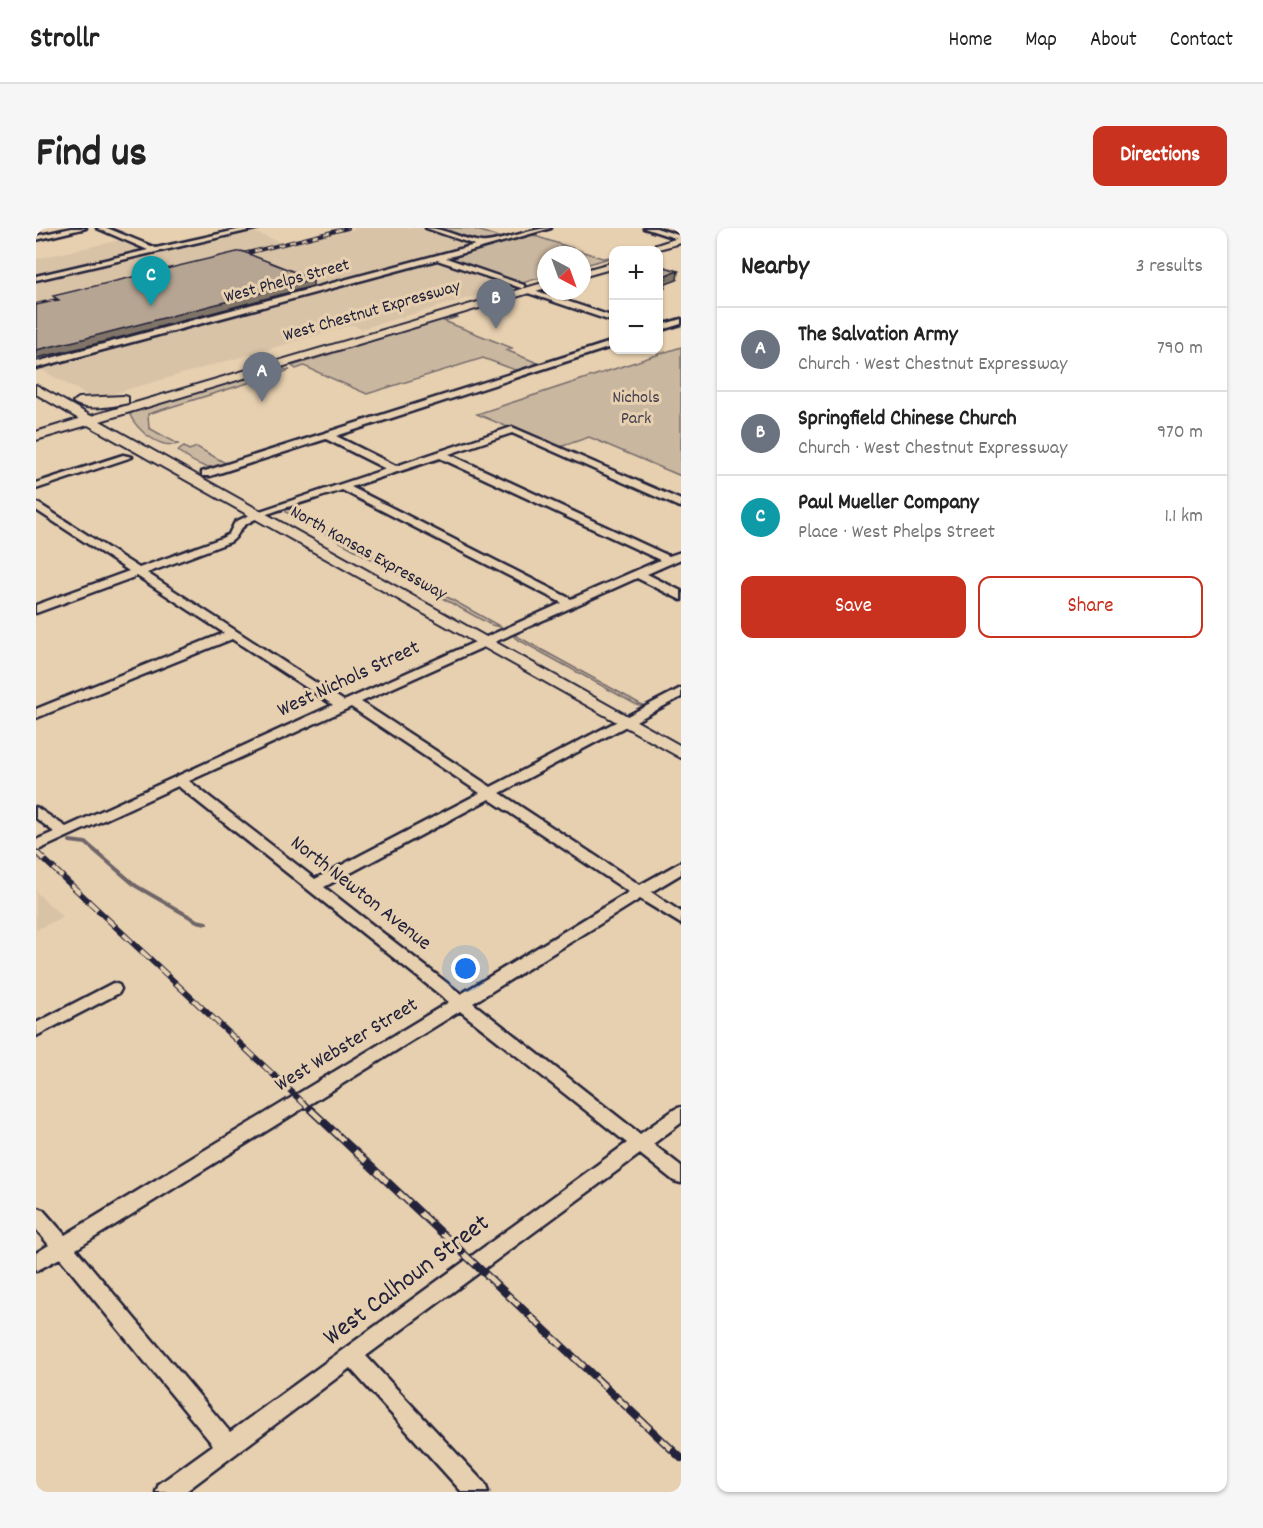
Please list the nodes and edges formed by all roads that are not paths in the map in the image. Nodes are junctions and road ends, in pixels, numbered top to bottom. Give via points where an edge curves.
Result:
1 (82, 228) edge
2 (100, 228) edge
3 (255, 228) edge
4 (430, 228) edge
5 (547, 228) edge
6 (648, 228) edge
7 (36, 238) edge
8 (681, 239) edge
9 (681, 245) edge
10 (482, 246) junction
11 (659, 246) edge
12 (663, 250) edge
13 (156, 251) junction
14 (437, 257) junction
15 (609, 261) edge
16 (591, 266) edge
17 (609, 266) edge
18 (591, 271) edge
19 (36, 278) edge
20 (537, 284) edge
21 (537, 287) edge
22 (525, 289) junction
23 (609, 318) edge
24 (681, 321) edge
25 (663, 326) edge
26 (609, 345) edge
27 (36, 365) edge
28 (36, 378) edge
29 (36, 389) edge
30 (50, 397) junction
31 (134, 403) junction
32 (91, 415) junction
33 (40, 426) edge
34 (130, 429) junction
35 (327, 435) junction
36 (36, 436) edge
37 (440, 454) junction
38 (127, 457) dead end
39 (395, 469) junction
40 (206, 474) junction
41 (36, 486) edge
42 (341, 486) junction
43 (681, 504) edge
44 (36, 505) edge
45 (265, 513) junction
46 (54, 517) junction
47 (36, 523) edge
48 (681, 555) edge
49 (669, 560) junction
50 (137, 572) junction
51 (637, 574) junction
52 (681, 596) edge
53 (571, 603) junction
54 (36, 609) edge
55 (233, 634) junction
56 (489, 639) junction
57 (681, 692) edge
58 (347, 704) junction
59 (36, 714) edge
60 (630, 717) junction
61 (681, 739) edge
62 (681, 753) edge
63 (180, 781) junction
64 (488, 794) junction
65 (36, 811) edge
66 (65, 833) junction
67 (36, 846) edge
68 (681, 867) edge
69 (314, 886) junction
70 (640, 893) junction
71 (681, 919) edge
72 (113, 989) dead end
73 (462, 1003) junction
74 (36, 1030) edge
75 (681, 1114) edge
76 (640, 1144) junction
77 (681, 1176) edge
78 (36, 1215) edge
79 (62, 1248) junction
80 (36, 1263) edge
81 (352, 1355) junction
82 (228, 1447) junction
83 (166, 1492) edge
84 (477, 1492) edge

1 - 7 street
2 - 13 street
3 - 13 street
4 - 10 street
5 - 10 street, West Phelps Street
6 - 8 street
8 - 11 main road
9 - 12 main road
10 - 14 street, West Phelps Street
13 - 19 street
14 - 22 street
14 - 27 street, West Phelps Street
15 - 16 main road
17 - 18 main road
20 - 22 main road, West Chestnut Expressway
21 - 22 main road, West Chestnut Expressway
22 - 23 street
22 - 31 main road, West Chestnut Expressway
24 - 25 street
26 - 35 street
28 - 32 main road, North Kansas Expressway
29 - 30 main road, North Kansas Expressway
30 - 32 main road, North Kansas Expressway
30 - 33 main road via 60,415
31 - 32 main road, West Chestnut Expressway
31 - 32 main road via 98,403
31 - 34 main road via 124,417
32 - 33 main road, West Chestnut Expressway
32 - 34 main road, North Kansas Expressway
32 - 36 main road via 88,428
32 - 45 main road, North Kansas Expressway
34 - 40 main road, North Kansas Expressway
35 - 39 street
35 - 40 street
37 - 39 street
37 - 43 street via 512,430
37 - 49 street
38 - 41 street
39 - 42 street
40 - 45 main road, North Kansas Expressway
42 - 45 street
42 - 53 street
44 - 46 street
45 - 50 street via 239,524 226,540
45 - 56 main road, North Kansas Expressway
46 - 47 street
46 - 50 street
48 - 49 street, West Nichols Street
49 - 51 street, West Nichols Street
50 - 54 street
50 - 55 street
51 - 52 street
51 - 53 street, West Nichols Street
53 - 56 street, West Nichols Street
55 - 58 street
55 - 59 street
56 - 58 street, West Nichols Street
56 - 60 main road, North Kansas Expressway
57 - 60 street
58 - 63 street, West Nichols Street
58 - 64 street
60 - 61 main road, North Kansas Expressway
60 - 62 main road, North Kansas Expressway
60 - 64 street
63 - 66 street, West Nichols Street
63 - 69 street, North Newton Avenue
64 - 69 street
64 - 70 street
65 - 66 street
66 - 67 street, West Nichols Street
68 - 70 street, West Webster Street
69 - 73 street, North Newton Avenue
70 - 71 street
70 - 73 street, West Webster Street
72 - 74 street
73 - 76 street, North Newton Avenue
73 - 79 street, West Webster Street
75 - 76 street, West Calhoun Street
76 - 77 street, North Newton Avenue
76 - 81 street, West Calhoun Street
78 - 79 street
79 - 80 street, West Webster Street
79 - 82 street
81 - 82 street, West Calhoun Street
81 - 84 street
82 - 83 street, West Calhoun Street

